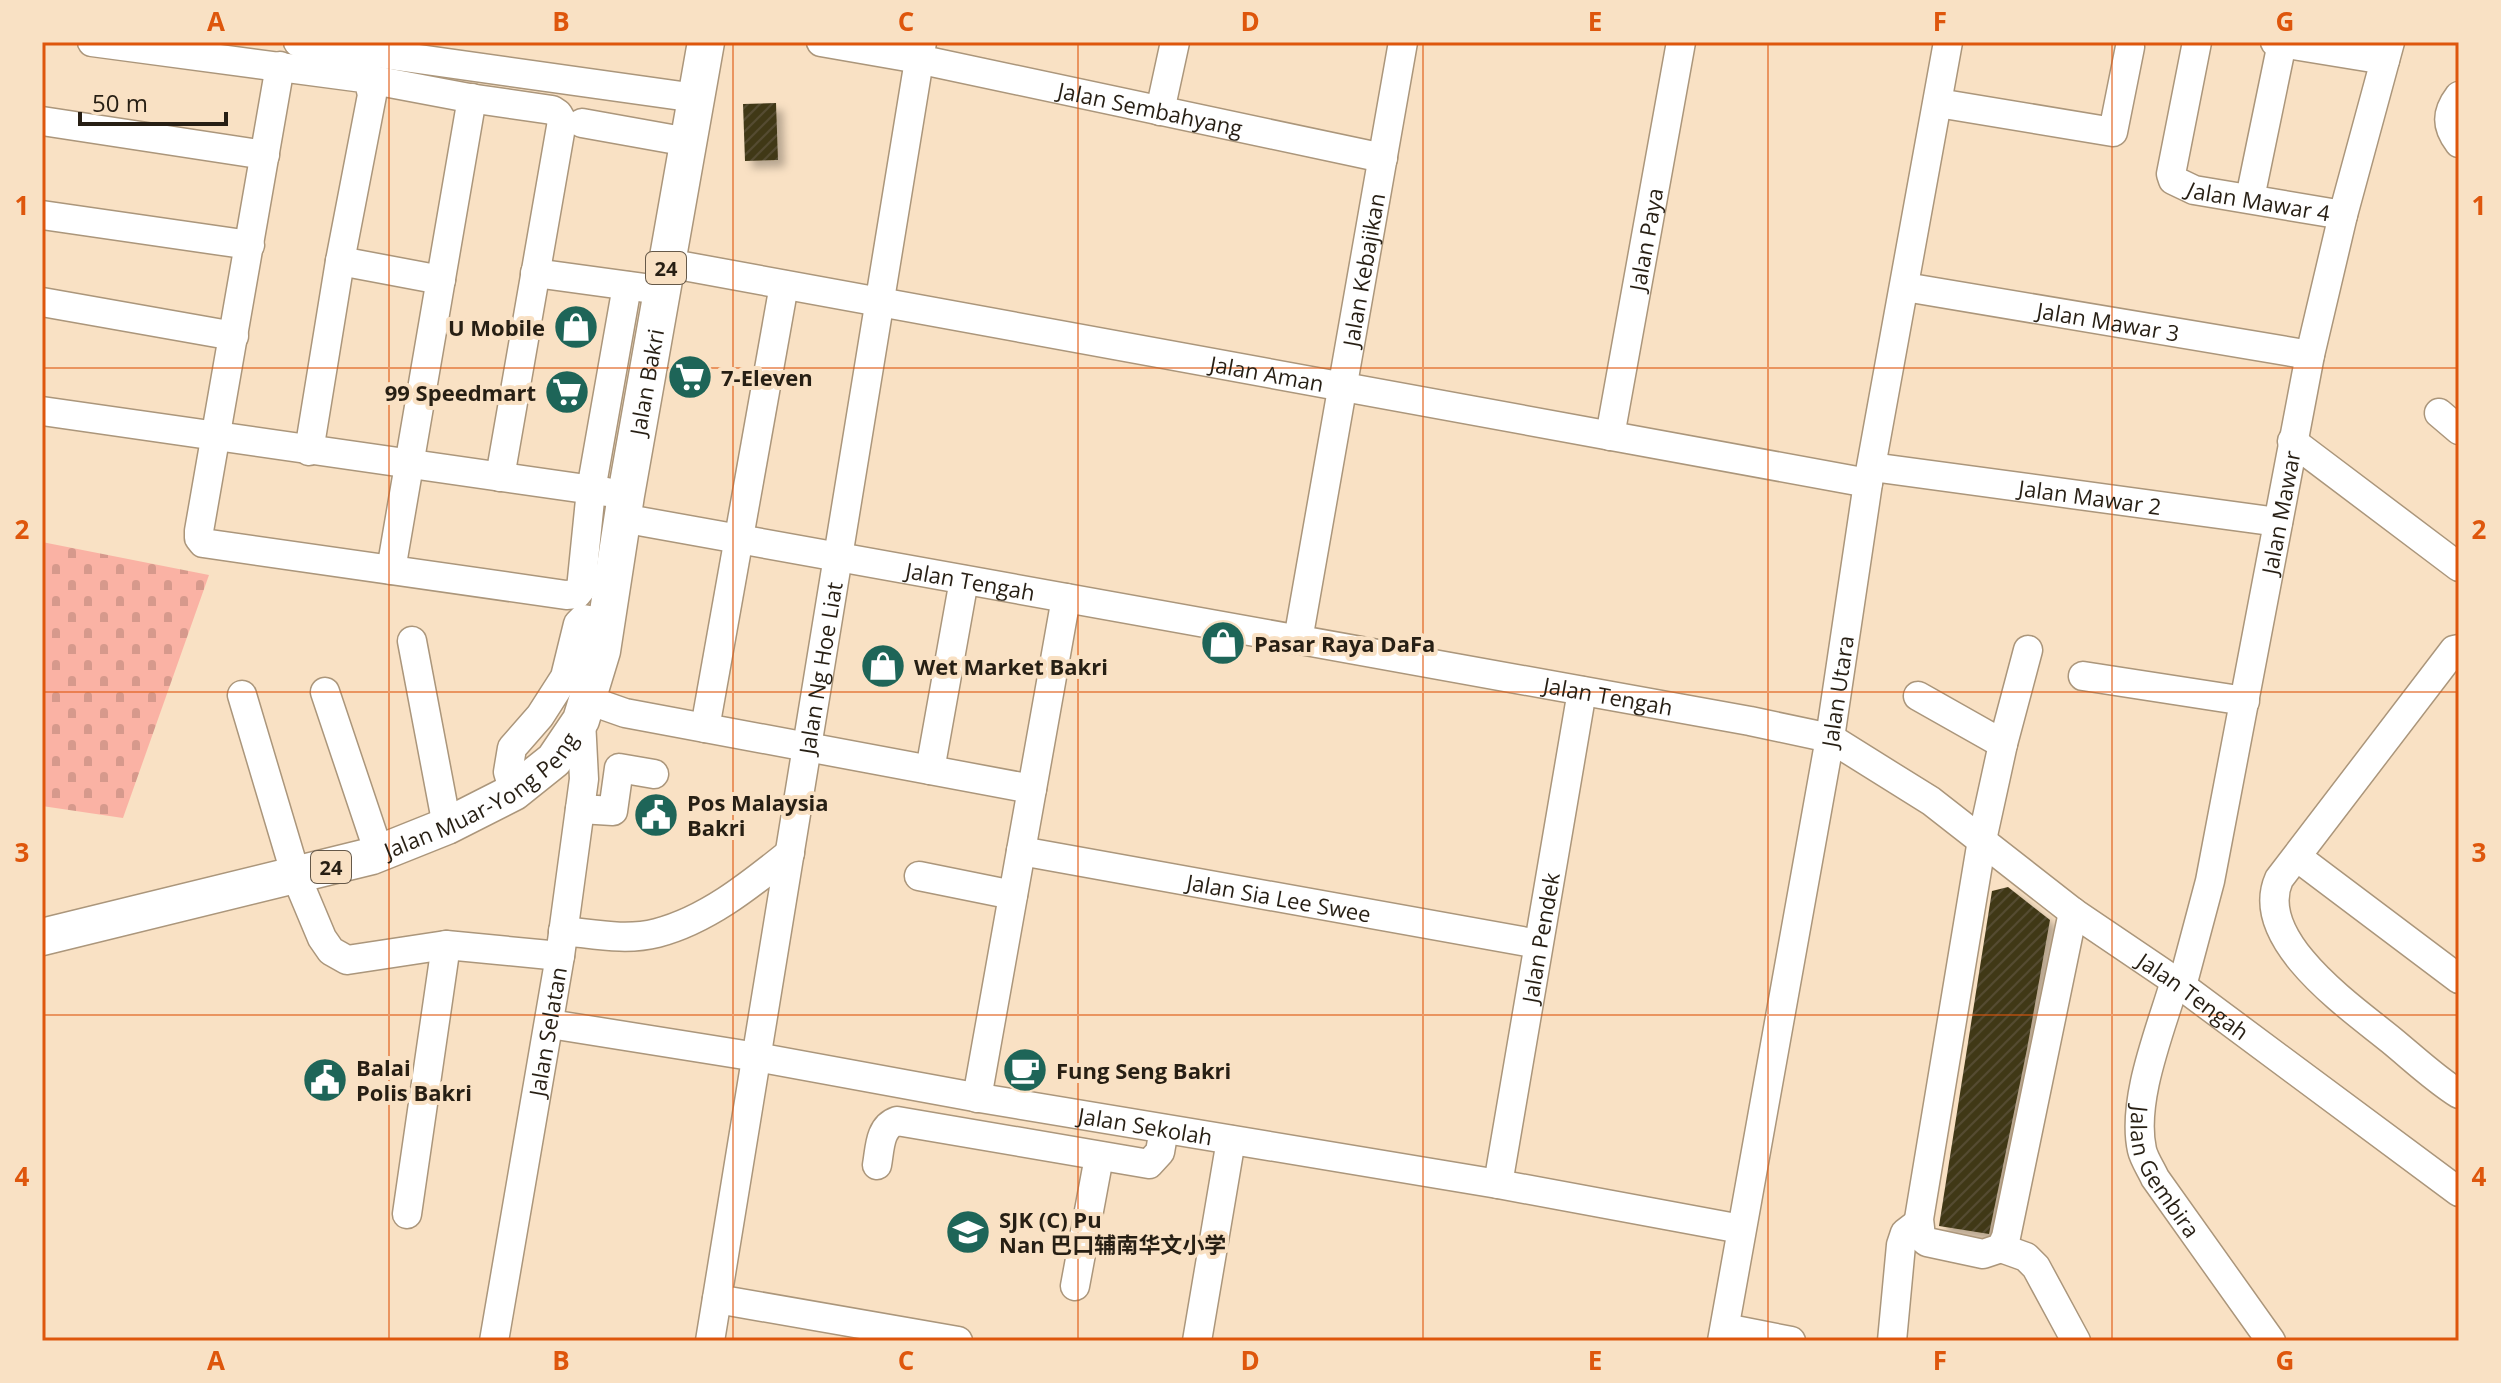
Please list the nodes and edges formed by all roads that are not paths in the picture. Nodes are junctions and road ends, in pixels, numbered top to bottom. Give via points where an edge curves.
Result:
1 (92, 42) edge
2 (298, 42) edge
3 (706, 42) edge
4 (821, 42) edge
5 (1175, 42) edge
6 (1403, 42) edge
7 (1681, 42) edge
8 (1948, 42) edge
9 (2197, 42) edge
10 (2279, 43) edge
11 (2130, 47) dead end
12 (2388, 51) edge
13 (913, 54) edge
14 (280, 66) junction
15 (363, 78) junction
16 (2459, 96) edge
17 (472, 98) junction
18 (696, 98) junction
19 (1948, 104) junction
20 (1160, 111) junction
21 (42, 121) edge
22 (582, 123) dead end
23 (688, 142) junction
24 (2459, 143) edge
25 (265, 155) junction
26 (1383, 158) junction
27 (2250, 198) junction
28 (42, 215) edge
29 (2343, 215) junction
30 (250, 245) junction
31 (340, 261) junction
32 (535, 273) junction
33 (441, 280) junction
34 (652, 280) junction
35 (784, 285) junction
36 (1905, 287) junction
37 (42, 302) edge
38 (880, 302) junction
39 (234, 336) junction
40 (2310, 355) junction
41 (1342, 387) junction
42 (42, 411) edge
43 (216, 435) junction
44 (1610, 436) junction
45 (2292, 441) junction
46 (309, 451) junction
47 (407, 465) junction
48 (1882, 472) junction
49 (500, 477) junction
50 (613, 501) junction
51 (2278, 522) junction
52 (737, 539) junction
53 (838, 557) junction
54 (2459, 567) edge
55 (391, 570) junction
56 (964, 580) junction
57 (1066, 598) junction
58 (607, 623) junction
59 (1298, 640) junction
60 (412, 641) dead end
61 (2459, 649) edge
62 (2028, 650) dead end
63 (2083, 676) dead end
64 (1582, 691) junction
65 (325, 692) dead end
66 (242, 695) dead end
67 (1918, 696) dead end
68 (2245, 701) junction
69 (601, 710) junction
70 (705, 728) junction
71 (1830, 738) junction
72 (2003, 744) junction
73 (807, 747) junction
74 (930, 770) junction
75 (654, 774) dead end
76 (1032, 789) junction
77 (514, 792) junction
78 (580, 809) junction
79 (447, 826) junction
80 (1982, 840) junction
81 (1021, 851) junction
82 (379, 853) junction
83 (790, 853) junction
84 (2297, 857) junction
85 (296, 876) junction
86 (919, 876) dead end
87 (1013, 895) junction
88 (2073, 912) junction
89 (42, 937) edge
90 (562, 944) junction
91 (1538, 944) junction
92 (446, 945) junction
93 (2455, 967) edge
94 (2178, 984) junction
95 (550, 1024) junction
96 (757, 1057) junction
97 (2459, 1094) edge
98 (979, 1098) junction
99 (1164, 1129) junction
100 (974, 1135) junction
101 (1231, 1140) junction
102 (1099, 1157) junction
103 (877, 1165) dead end
104 (1498, 1184) junction
105 (2459, 1192) edge
106 (407, 1214) dead end
107 (1918, 1223) junction
108 (1741, 1229) junction
109 (2001, 1248) junction
110 (1075, 1286) dead end
111 (717, 1299) junction
112 (1724, 1335) edge
113 (494, 1341) edge
114 (710, 1341) edge
115 (958, 1341) edge
116 (1197, 1341) edge
117 (1791, 1341) edge
118 (1892, 1341) edge
119 (2076, 1341) edge
120 (2271, 1341) edge

1 - 14 street
2 - 18 street
3 - 18 main road, Jalan Bakri / 24
4 - 13 street, Jalan Sembahyang
5 - 20 street
6 - 26 street, Jalan Kebajikan
7 - 44 street, Jalan Paya
8 - 19 street, Jalan Utara
9 - 27 street, Jalan Mawar 4 via 2173,180 2194,190
10 - 12 street
10 - 27 street
11 - 19 street via 2113,132
12 - 29 street, Jalan Mawar
13 - 20 street, Jalan Sembahyang
13 - 38 street, Jalan Ng Hoe Liat
14 - 15 street
14 - 25 street
15 - 17 street
15 - 31 street via 372,95
16 - 24 street via 2448,115
17 - 32 street via 552,110 562,121
17 - 33 street
18 - 23 main road, Jalan Bakri / 24
19 - 36 street, Jalan Utara
20 - 26 street, Jalan Sembahyang
21 - 25 street
22 - 23 street
23 - 34 main road, Jalan Bakri / 24
25 - 30 street
26 - 41 street, Jalan Kebajikan
27 - 29 street, Jalan Mawar 4
28 - 30 street
29 - 40 street, Jalan Mawar
30 - 39 street
31 - 33 street
31 - 46 street
32 - 34 street, Jalan Aman
32 - 49 street
33 - 47 street
34 - 35 street, Jalan Aman
34 - 50 main road, Jalan Bakri / 24
35 - 38 street, Jalan Aman
35 - 52 street
36 - 40 street, Jalan Mawar 3
36 - 48 street, Jalan Utara
37 - 39 street
38 - 41 street, Jalan Aman
38 - 53 street, Jalan Ng Hoe Liat
39 - 43 street
40 - 45 street, Jalan Mawar
41 - 44 street, Jalan Aman
41 - 59 street, Jalan Kebajikan
42 - 43 street, Jalan Tengah
43 - 46 street, Jalan Tengah
43 - 55 street via 199,531 203,543
44 - 48 street, Jalan Aman
45 - 51 street, Jalan Mawar
45 - 54 street
46 - 47 street, Jalan Tengah
47 - 49 street, Jalan Tengah
47 - 55 street
48 - 51 street, Jalan Mawar 2
48 - 71 street, Jalan Utara
49 - 50 street, Jalan Tengah
50 - 52 street, Jalan Tengah
50 - 55 street via 577,594
50 - 58 main road, Jalan Bakri / 24
51 - 68 street, Jalan Mawar
52 - 53 street, Jalan Tengah
52 - 70 street
53 - 56 street, Jalan Tengah
53 - 73 street, Jalan Ng Hoe Liat
56 - 57 street, Jalan Tengah
56 - 74 street
57 - 59 street, Jalan Tengah
57 - 76 street
58 - 69 main road, Jalan Bakri / 24
58 - 77 street via 583,619 578,624 565,677 512,748 508,772
59 - 64 street, Jalan Tengah
60 - 79 street
61 - 84 street
62 - 72 street
63 - 68 street
64 - 71 street, Jalan Tengah
64 - 91 street, Jalan Pendek
65 - 82 street
66 - 85 street
67 - 72 street
68 - 94 street, Jalan Mawar via 2210,881
69 - 70 street
69 - 77 main road, Jalan Muar-Yong Peng / 24 via 554,760
69 - 78 street, Jalan Selatan
70 - 73 street
71 - 80 street, Jalan Tengah
71 - 108 street, Jalan Utara
72 - 80 street
73 - 74 street
73 - 83 street, Jalan Ng Hoe Liat
74 - 76 street
75 - 78 street via 619,768 613,811
76 - 81 street
77 - 79 main road, Jalan Muar-Yong Peng / 24
78 - 90 street, Jalan Selatan
79 - 82 main road, Jalan Muar-Yong Peng / 24
80 - 88 street, Jalan Tengah
80 - 107 street
81 - 87 street
81 - 91 street, Jalan Sia Lee Swee
82 - 85 main road, Jalan Muar-Yong Peng / 24
83 - 90 street via 696,919 655,934
83 - 96 street, Jalan Ng Hoe Liat
84 - 93 street
84 - 97 street via 2279,879 2274,897 2280,928 2303,963
85 - 89 main road, Jalan Muar-Yong Peng / 24
85 - 92 street via 322,938 338,957
86 - 87 street
87 - 98 street
88 - 94 street, Jalan Tengah
88 - 109 street
90 - 92 street
90 - 95 street, Jalan Selatan
91 - 104 street, Jalan Pendek
92 - 106 street
94 - 105 street, Jalan Tengah
94 - 120 street, Jalan Gembira via 2145,1087 2142,1151 2155,1178
95 - 96 street, Jalan Sekolah
95 - 113 street, Jalan Selatan
96 - 98 street, Jalan Sekolah
96 - 111 street, Jalan Ng Hoe Liat
98 - 99 street, Jalan Sekolah
98 - 100 street
99 - 101 street, Jalan Sekolah
99 - 102 street via 1160,1152 1149,1164
100 - 102 street
100 - 103 street via 893,1122 884,1131
101 - 104 street, Jalan Sekolah
101 - 116 street
102 - 110 street
104 - 108 street, Jalan Sekolah
107 - 109 street via 1927,1242 1983,1254
107 - 118 street via 1905,1233 1901,1245
108 - 112 street, Jalan Utara
109 - 119 street via 2026,1257 2036,1267
111 - 114 street, Jalan Ng Hoe Liat
111 - 115 street
112 - 117 street

